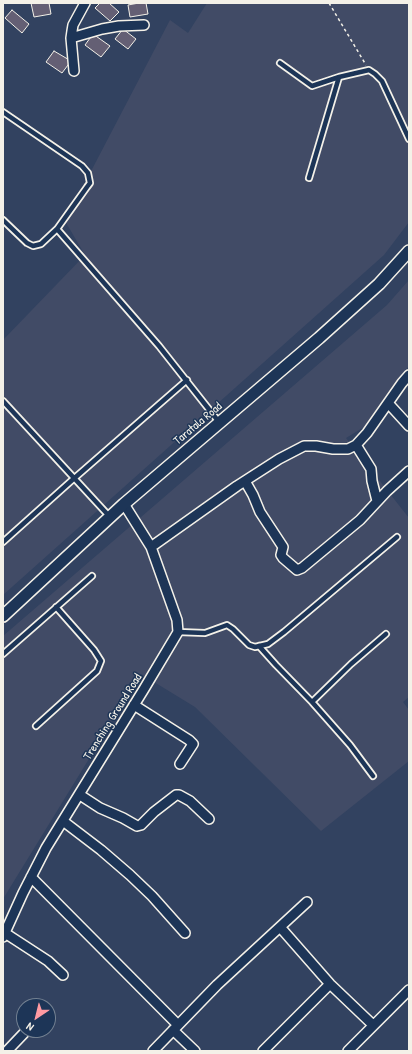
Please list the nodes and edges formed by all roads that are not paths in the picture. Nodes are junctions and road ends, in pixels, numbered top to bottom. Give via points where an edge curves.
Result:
1 (85, 3) edge
2 (144, 25) dead end
3 (71, 38) junction
4 (280, 63) dead end
5 (74, 71) dead end
6 (339, 77) junction
7 (3, 112) edge
8 (409, 139) edge
9 (309, 178) dead end
10 (3, 220) edge
11 (57, 229) junction
12 (409, 251) edge
13 (409, 375) edge
14 (187, 380) junction
15 (3, 401) edge
16 (388, 403) junction
17 (220, 423) junction
18 (409, 426) edge
19 (356, 445) junction
20 (409, 471) edge
21 (74, 478) junction
22 (245, 481) junction
23 (377, 501) junction
24 (124, 504) junction
25 (110, 517) junction
26 (397, 537) dead end
27 (3, 542) edge
28 (151, 547) junction
29 (92, 576) dead end
30 (56, 607) junction
31 (3, 616) edge
32 (178, 632) junction
33 (386, 634) dead end
34 (259, 646) junction
35 (3, 654) edge
36 (312, 702) junction
37 (134, 705) junction
38 (36, 726) dead end
39 (180, 764) dead end
40 (373, 776) dead end
41 (80, 795) junction
42 (209, 819) dead end
43 (63, 821) junction
44 (31, 877) junction
45 (307, 902) dead end
46 (280, 927) junction
47 (185, 933) dead end
48 (4, 935) edge
49 (63, 975) dead end
50 (330, 984) junction
51 (409, 990) edge
52 (373, 1025) junction
53 (175, 1027) junction
54 (20, 1038) edge
55 (7, 1051) edge
56 (153, 1051) edge
57 (195, 1051) edge
58 (263, 1051) edge
59 (348, 1051) edge

1 - 3 street via 74,25
2 - 3 street via 102,29
3 - 5 street
4 - 6 lane via 312,86
6 - 8 lane via 369,70 382,82
6 - 9 lane
7 - 11 lane via 82,166 88,173 90,179 87,187
10 - 11 lane via 33,246 41,244
11 - 14 lane
12 - 17 street, Taratala Road via 379,284
13 - 16 street
14 - 17 lane
14 - 21 lane
15 - 21 lane
16 - 18 street
16 - 19 street
17 - 24 street, Taratala Road
19 - 22 street via 348,449 304,446
19 - 23 street via 371,470
20 - 23 street
21 - 25 lane
21 - 27 lane
22 - 23 street via 260,512 283,547 283,558 297,570 360,520
22 - 28 street
24 - 25 street, Taratala Road
24 - 28 street
25 - 31 street, Taratala Road
26 - 34 lane via 284,632 268,644
28 - 32 street via 177,620
29 - 30 lane
30 - 35 lane
30 - 38 lane via 101,661 97,671
32 - 34 lane via 205,633 227,625 249,645
32 - 37 street, Trenching Ground Road
33 - 36 lane
34 - 36 lane
36 - 40 lane
37 - 39 street via 193,744
37 - 41 street, Trenching Ground Road
41 - 42 street via 100,808 140,827 176,795 190,801
41 - 43 street, Trenching Ground Road
43 - 44 street, Trenching Ground Road
43 - 47 street via 130,875
44 - 48 street, Trenching Ground Road
44 - 53 street
45 - 46 street
46 - 50 street
46 - 53 street
48 - 49 street via 48,961
50 - 52 street
50 - 58 street
51 - 52 street
52 - 59 street
53 - 56 street
53 - 57 street
54 - 55 street

